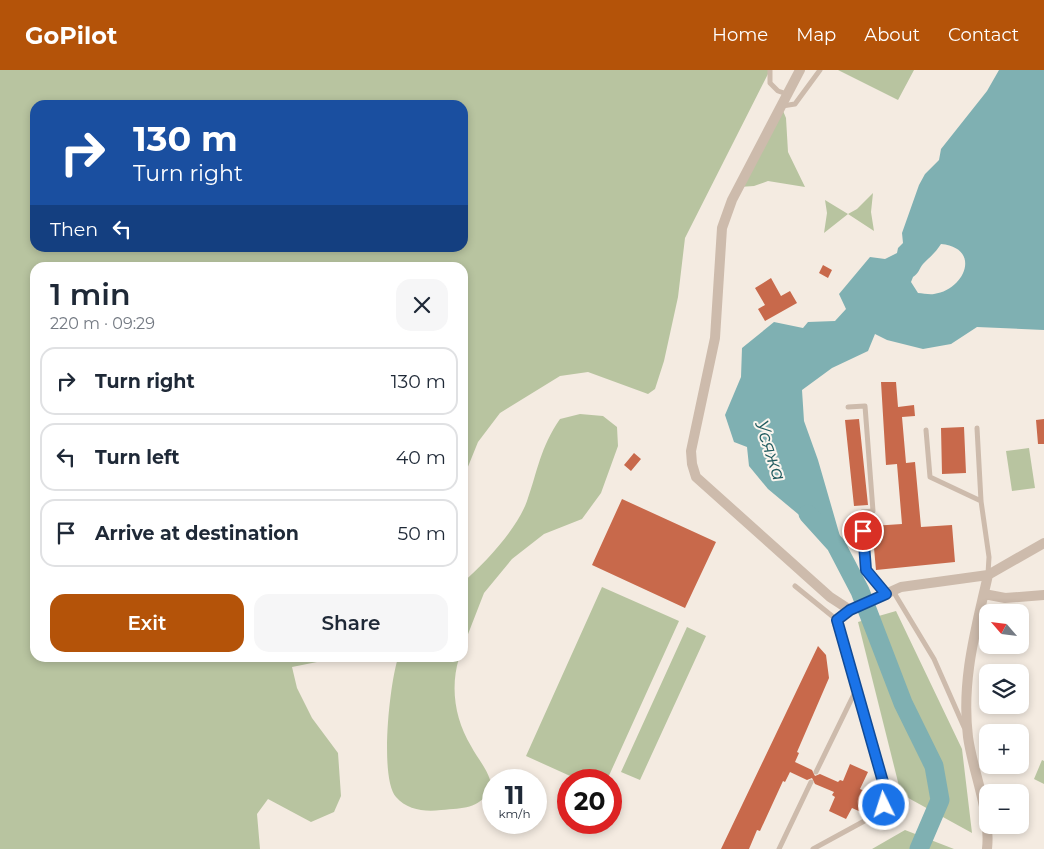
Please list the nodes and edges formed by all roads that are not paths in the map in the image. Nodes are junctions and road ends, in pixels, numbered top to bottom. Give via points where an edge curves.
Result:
1 (770, 70) edge
2 (800, 70) edge
3 (820, 70) edge
4 (788, 94) junction
5 (781, 106) junction
6 (848, 407) dead end
7 (977, 428) dead end
8 (926, 430) dead end
9 (981, 502) junction
10 (1044, 541) edge
11 (988, 575) junction
12 (795, 586) dead end
13 (886, 594) junction
14 (984, 594) junction
15 (1044, 595) edge
16 (850, 610) junction
17 (837, 620) junction
18 (856, 690) junction
19 (968, 736) junction
20 (816, 772) dead end
21 (811, 782) dead end
22 (779, 849) edge
23 (813, 849) edge
24 (987, 849) edge

1 - 4 lane via 770,83 778,91
2 - 4 street
3 - 5 lane via 795,104
4 - 5 street
5 - 16 street via 732,200 722,228 715,338 691,450 692,464 696,476 830,597
6 - 13 lane via 865,406 873,511 862,512 866,570
7 - 9 lane
8 - 9 lane via 930,477
9 - 11 lane via 989,557
10 - 11 street
11 - 13 street via 901,587
11 - 14 street
12 - 17 lane
13 - 16 street
13 - 19 lane via 934,659
14 - 15 street via 1005,598
14 - 19 street via 968,663
16 - 17 lane
17 - 18 lane
18 - 20 lane
18 - 23 lane via 887,796 879,813
19 - 24 street via 981,789
21 - 22 lane

